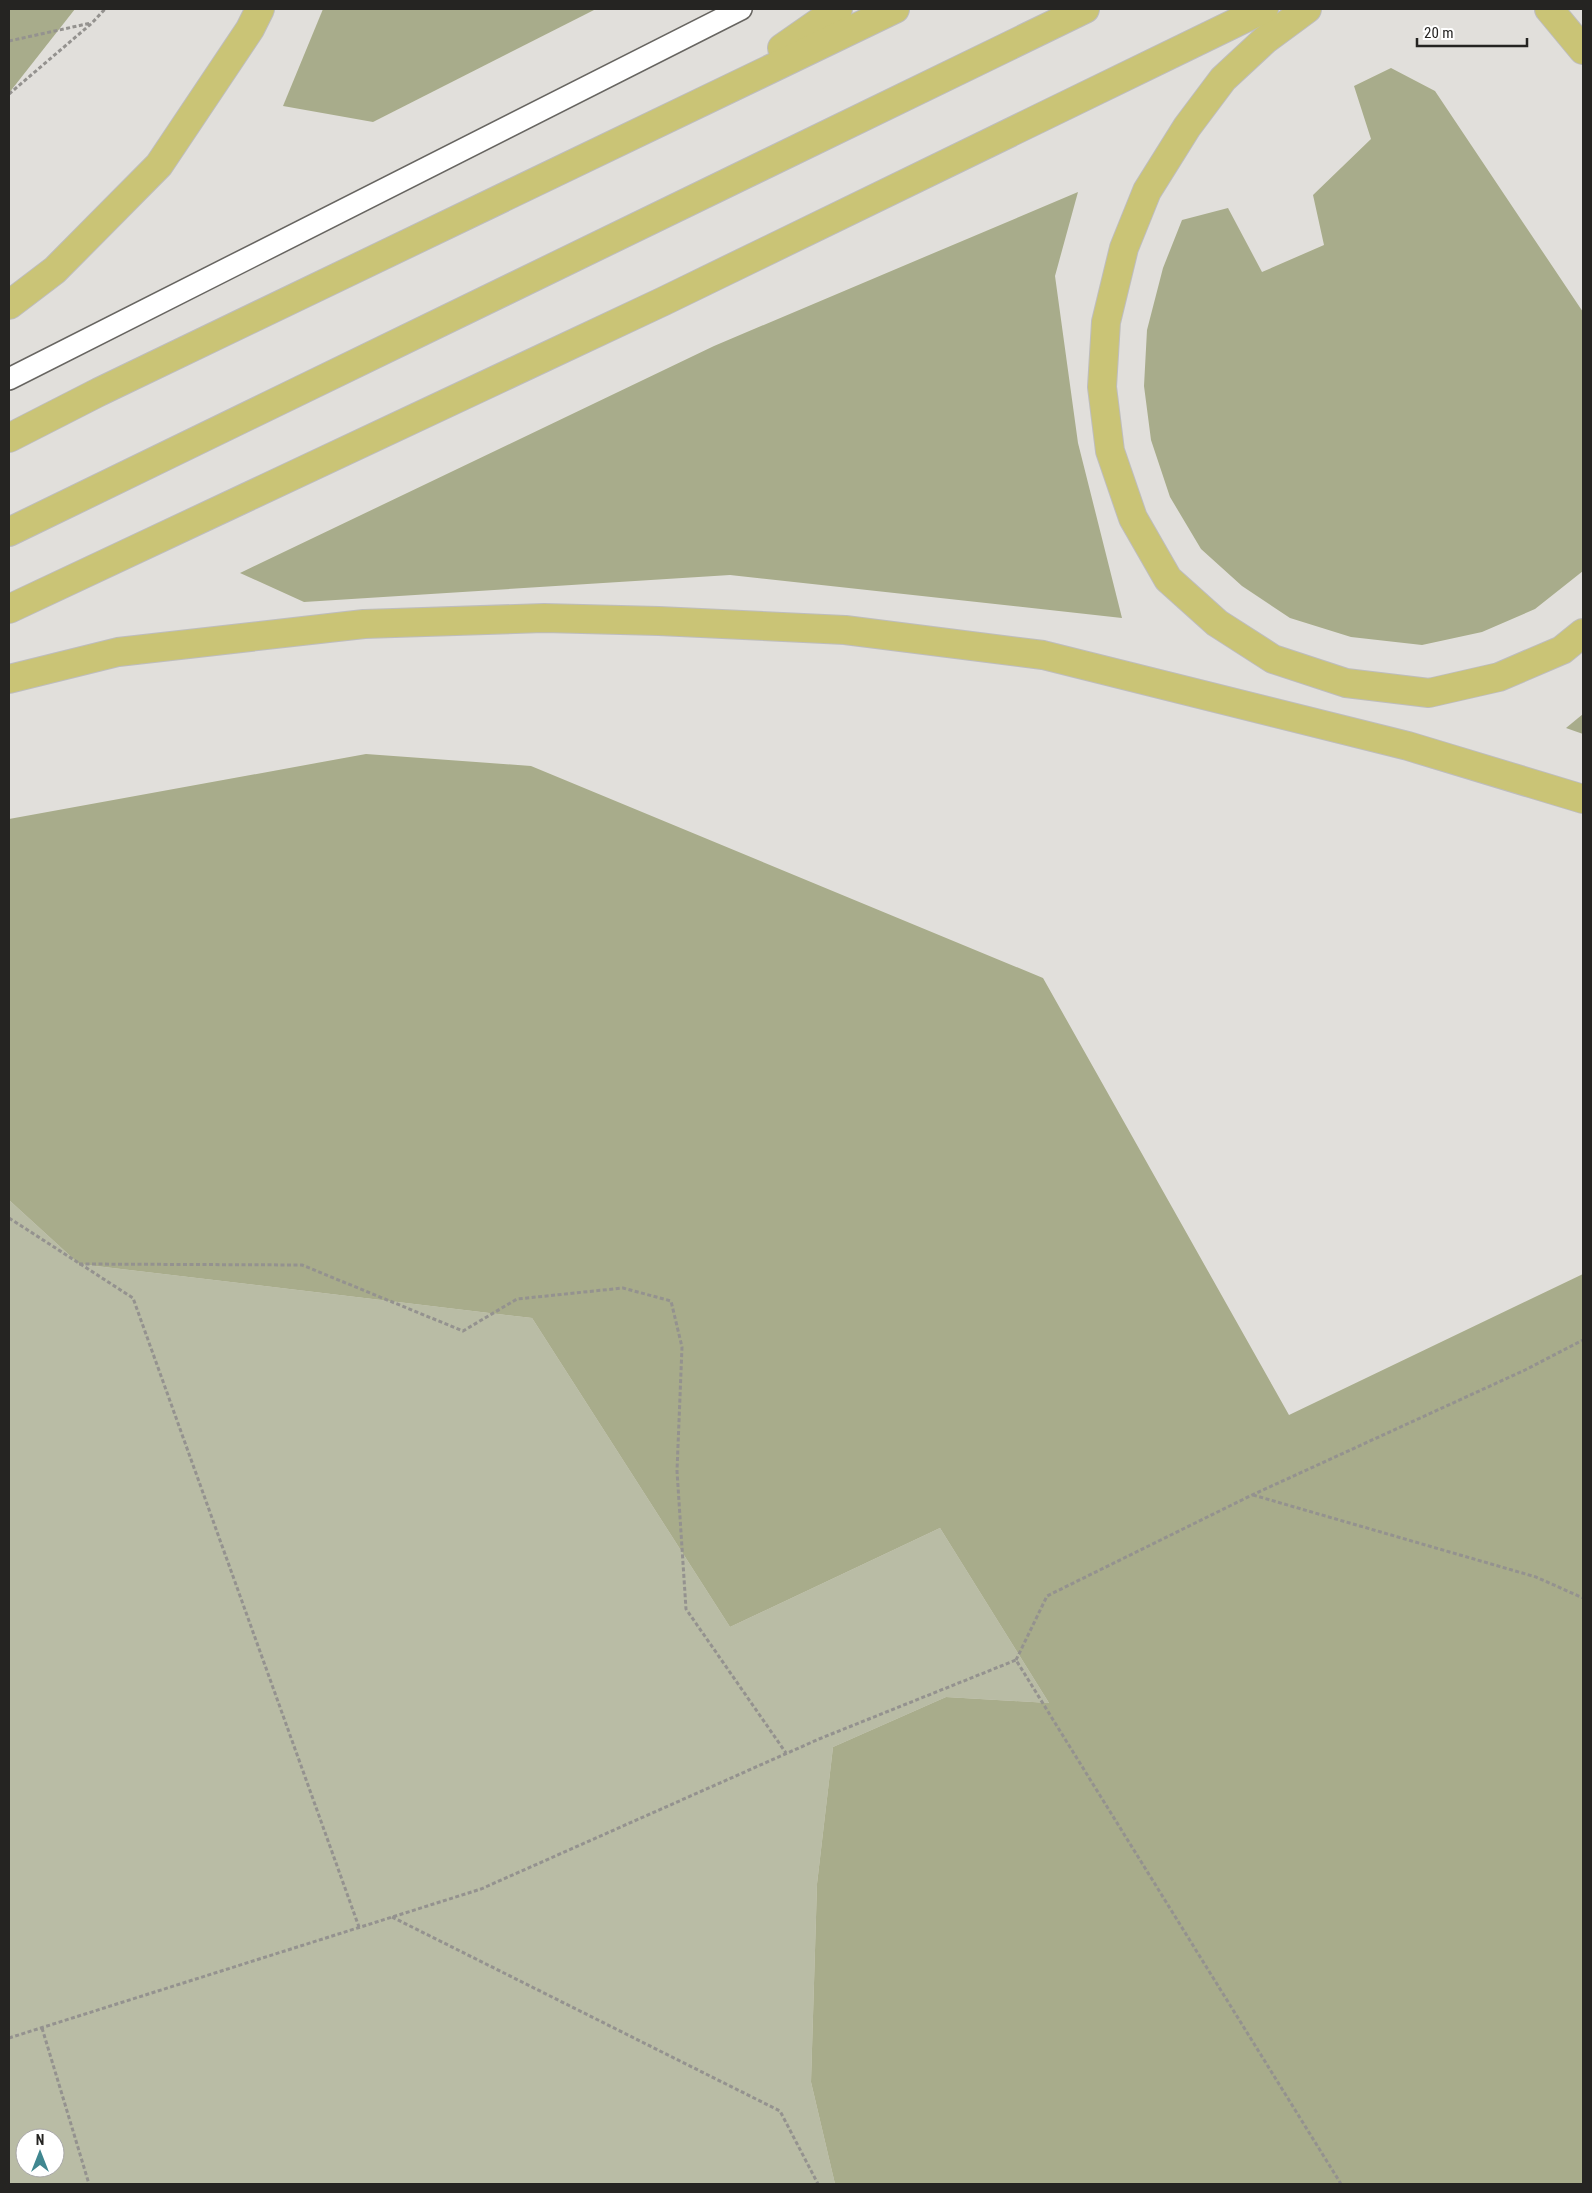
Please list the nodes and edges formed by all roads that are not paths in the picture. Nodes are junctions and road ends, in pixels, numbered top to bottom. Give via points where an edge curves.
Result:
1 (260, 9) edge
2 (741, 9) edge
3 (838, 9) edge
4 (895, 9) edge
5 (1086, 9) edge
6 (1264, 9) edge
7 (1307, 9) edge
8 (1549, 9) edge
9 (1583, 49) edge
10 (634, 133) junction
11 (9, 306) edge
12 (9, 379) edge
13 (9, 438) edge
14 (9, 532) edge
15 (9, 609) edge
16 (1583, 633) edge
17 (9, 679) edge
18 (1583, 799) edge

1 - 11 highway via 159,165 55,270
2 - 12 lane
3 - 10 highway via 785,46
4 - 10 highway
5 - 14 highway
6 - 15 highway via 664,301
7 - 16 highway via 1265,40 1218,86 1187,127 1147,191 1124,248 1106,322 1102,388 1110,452 1133,518 1168,579 1217,623 1273,660 1346,683 1429,693 1499,677 1562,650
8 - 9 highway
10 - 13 highway
17 - 18 highway via 118,652 364,624 544,618 845,630 1043,655 1408,746

